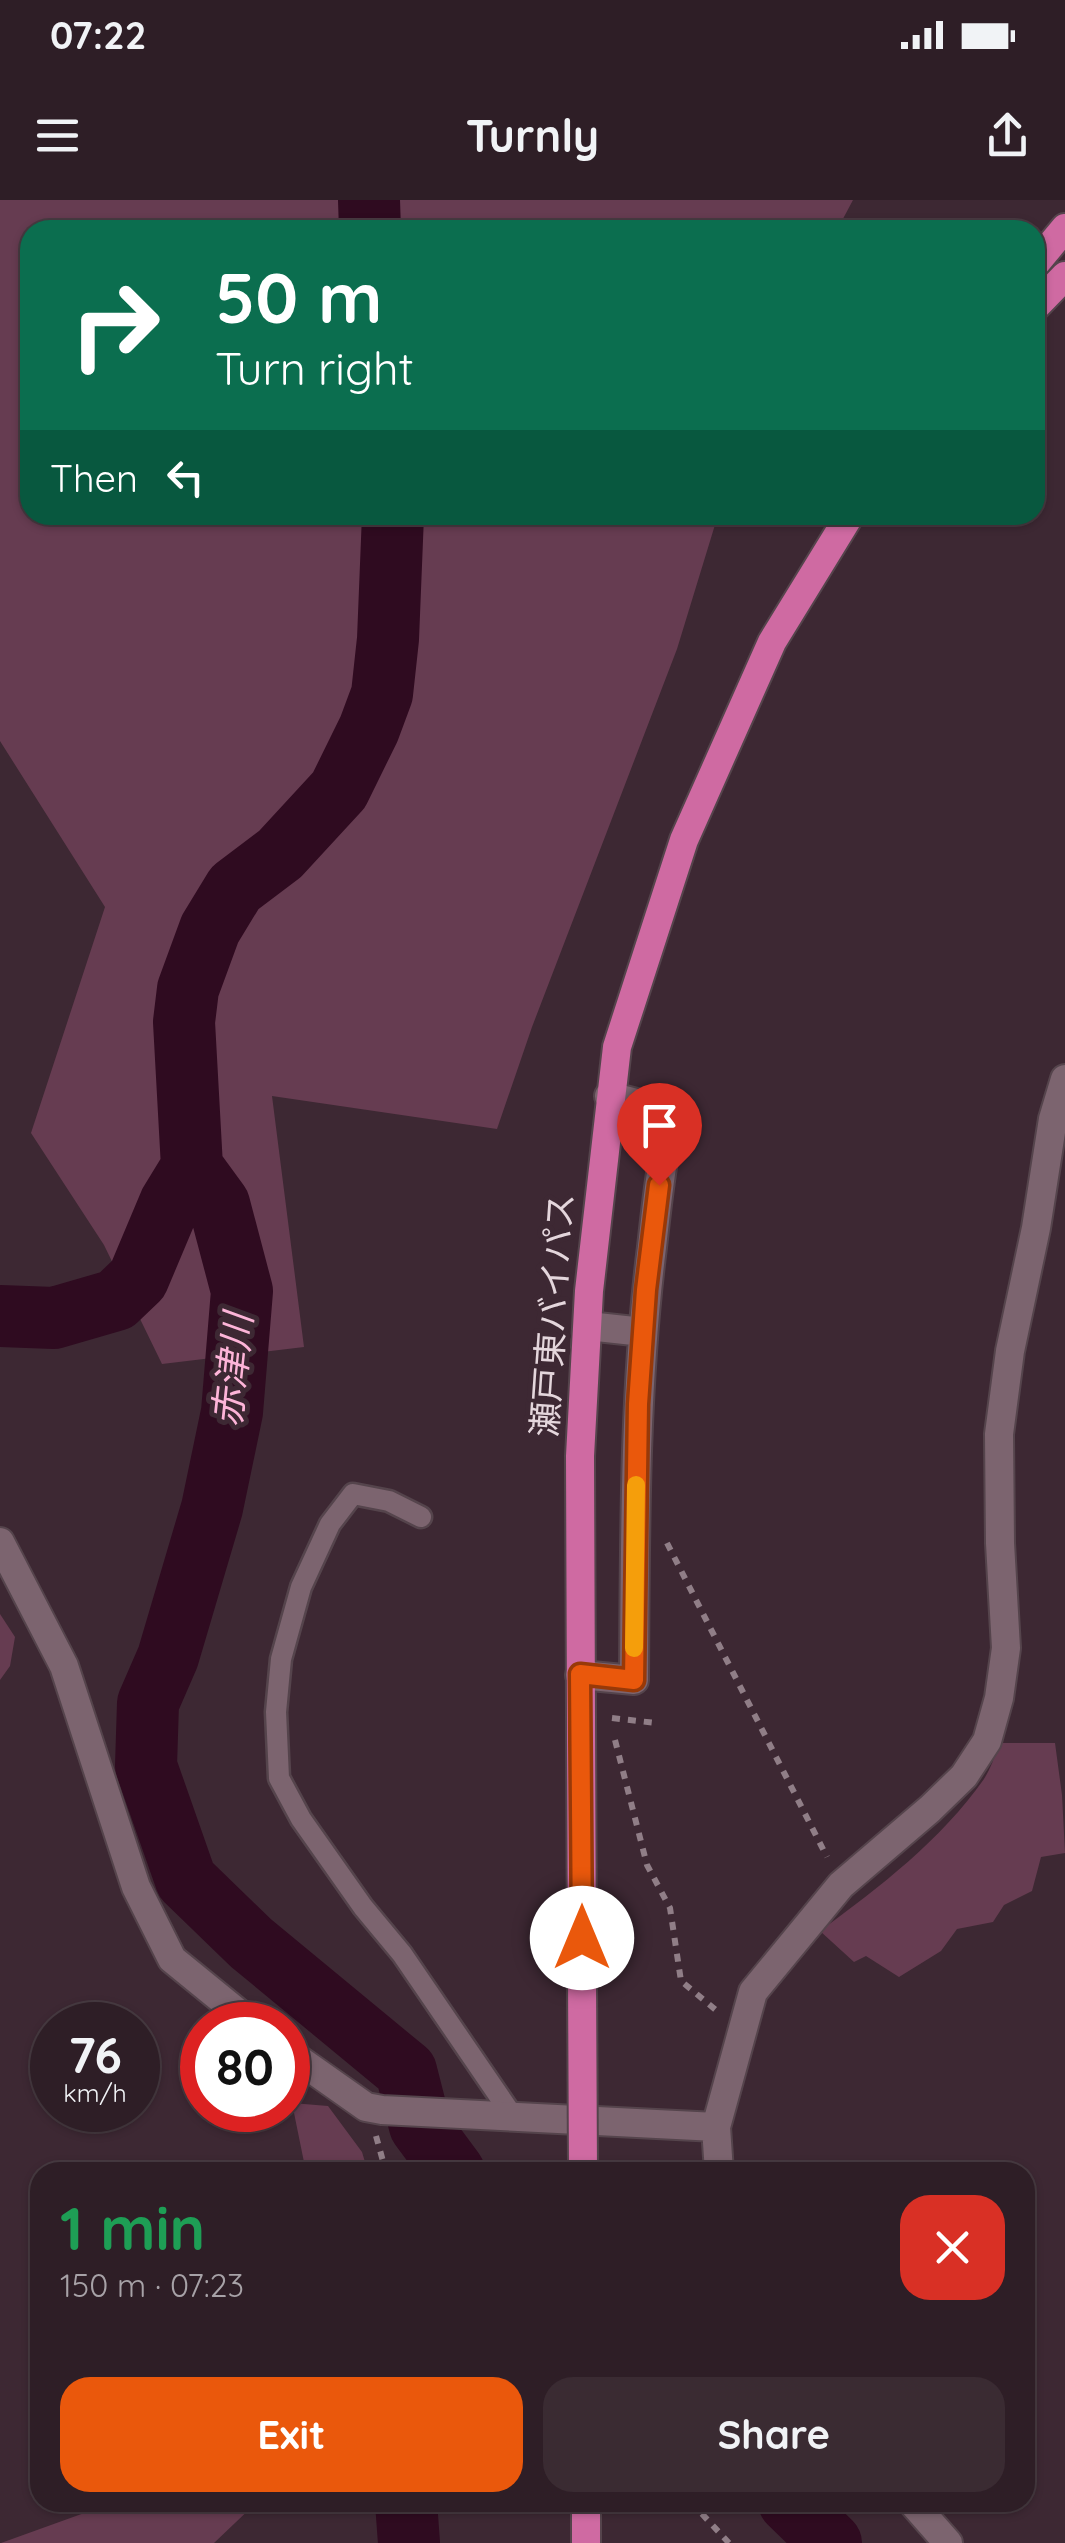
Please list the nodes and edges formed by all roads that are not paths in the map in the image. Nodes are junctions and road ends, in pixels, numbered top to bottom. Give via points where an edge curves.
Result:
1 (1065, 228) edge
2 (1045, 252) edge
3 (1065, 276) edge
4 (1045, 297) edge
5 (844, 525) edge
6 (1065, 1079) edge
7 (609, 1096) junction
8 (588, 1326) junction
9 (643, 1332) junction
10 (421, 1517) dead end
11 (0, 1542) edge
12 (580, 1674) junction
13 (225, 2002) edge
14 (310, 2068) edge
15 (498, 2116) junction
16 (716, 2127) junction
17 (583, 2162) edge
18 (718, 2162) edge
19 (586, 2512) edge
20 (921, 2512) edge
21 (586, 2543) edge
22 (948, 2543) edge

1 - 2 highway
3 - 4 highway
5 - 7 highway, 瀬戸東バイパス via 772,642 684,840 617,1047
6 - 16 street via 999,1434 1006,1648 987,1741 964,1776 841,1884 753,1992
7 - 8 highway, 瀬戸東バイパス
7 - 9 street via 672,1112
8 - 9 street
8 - 12 highway, 瀬戸東バイパス via 580,1456
9 - 12 street via 634,1680
10 - 15 lane via 353,1494 330,1524 301,1586 280,1659 279,1778 301,1819 402,1954
11 - 13 street via 64,1666 136,1887 172,1958
12 - 17 highway, 瀬戸東バイパス, bridge
14 - 15 street via 366,2107
15 - 16 street
16 - 18 street
19 - 21 highway
20 - 22 street

